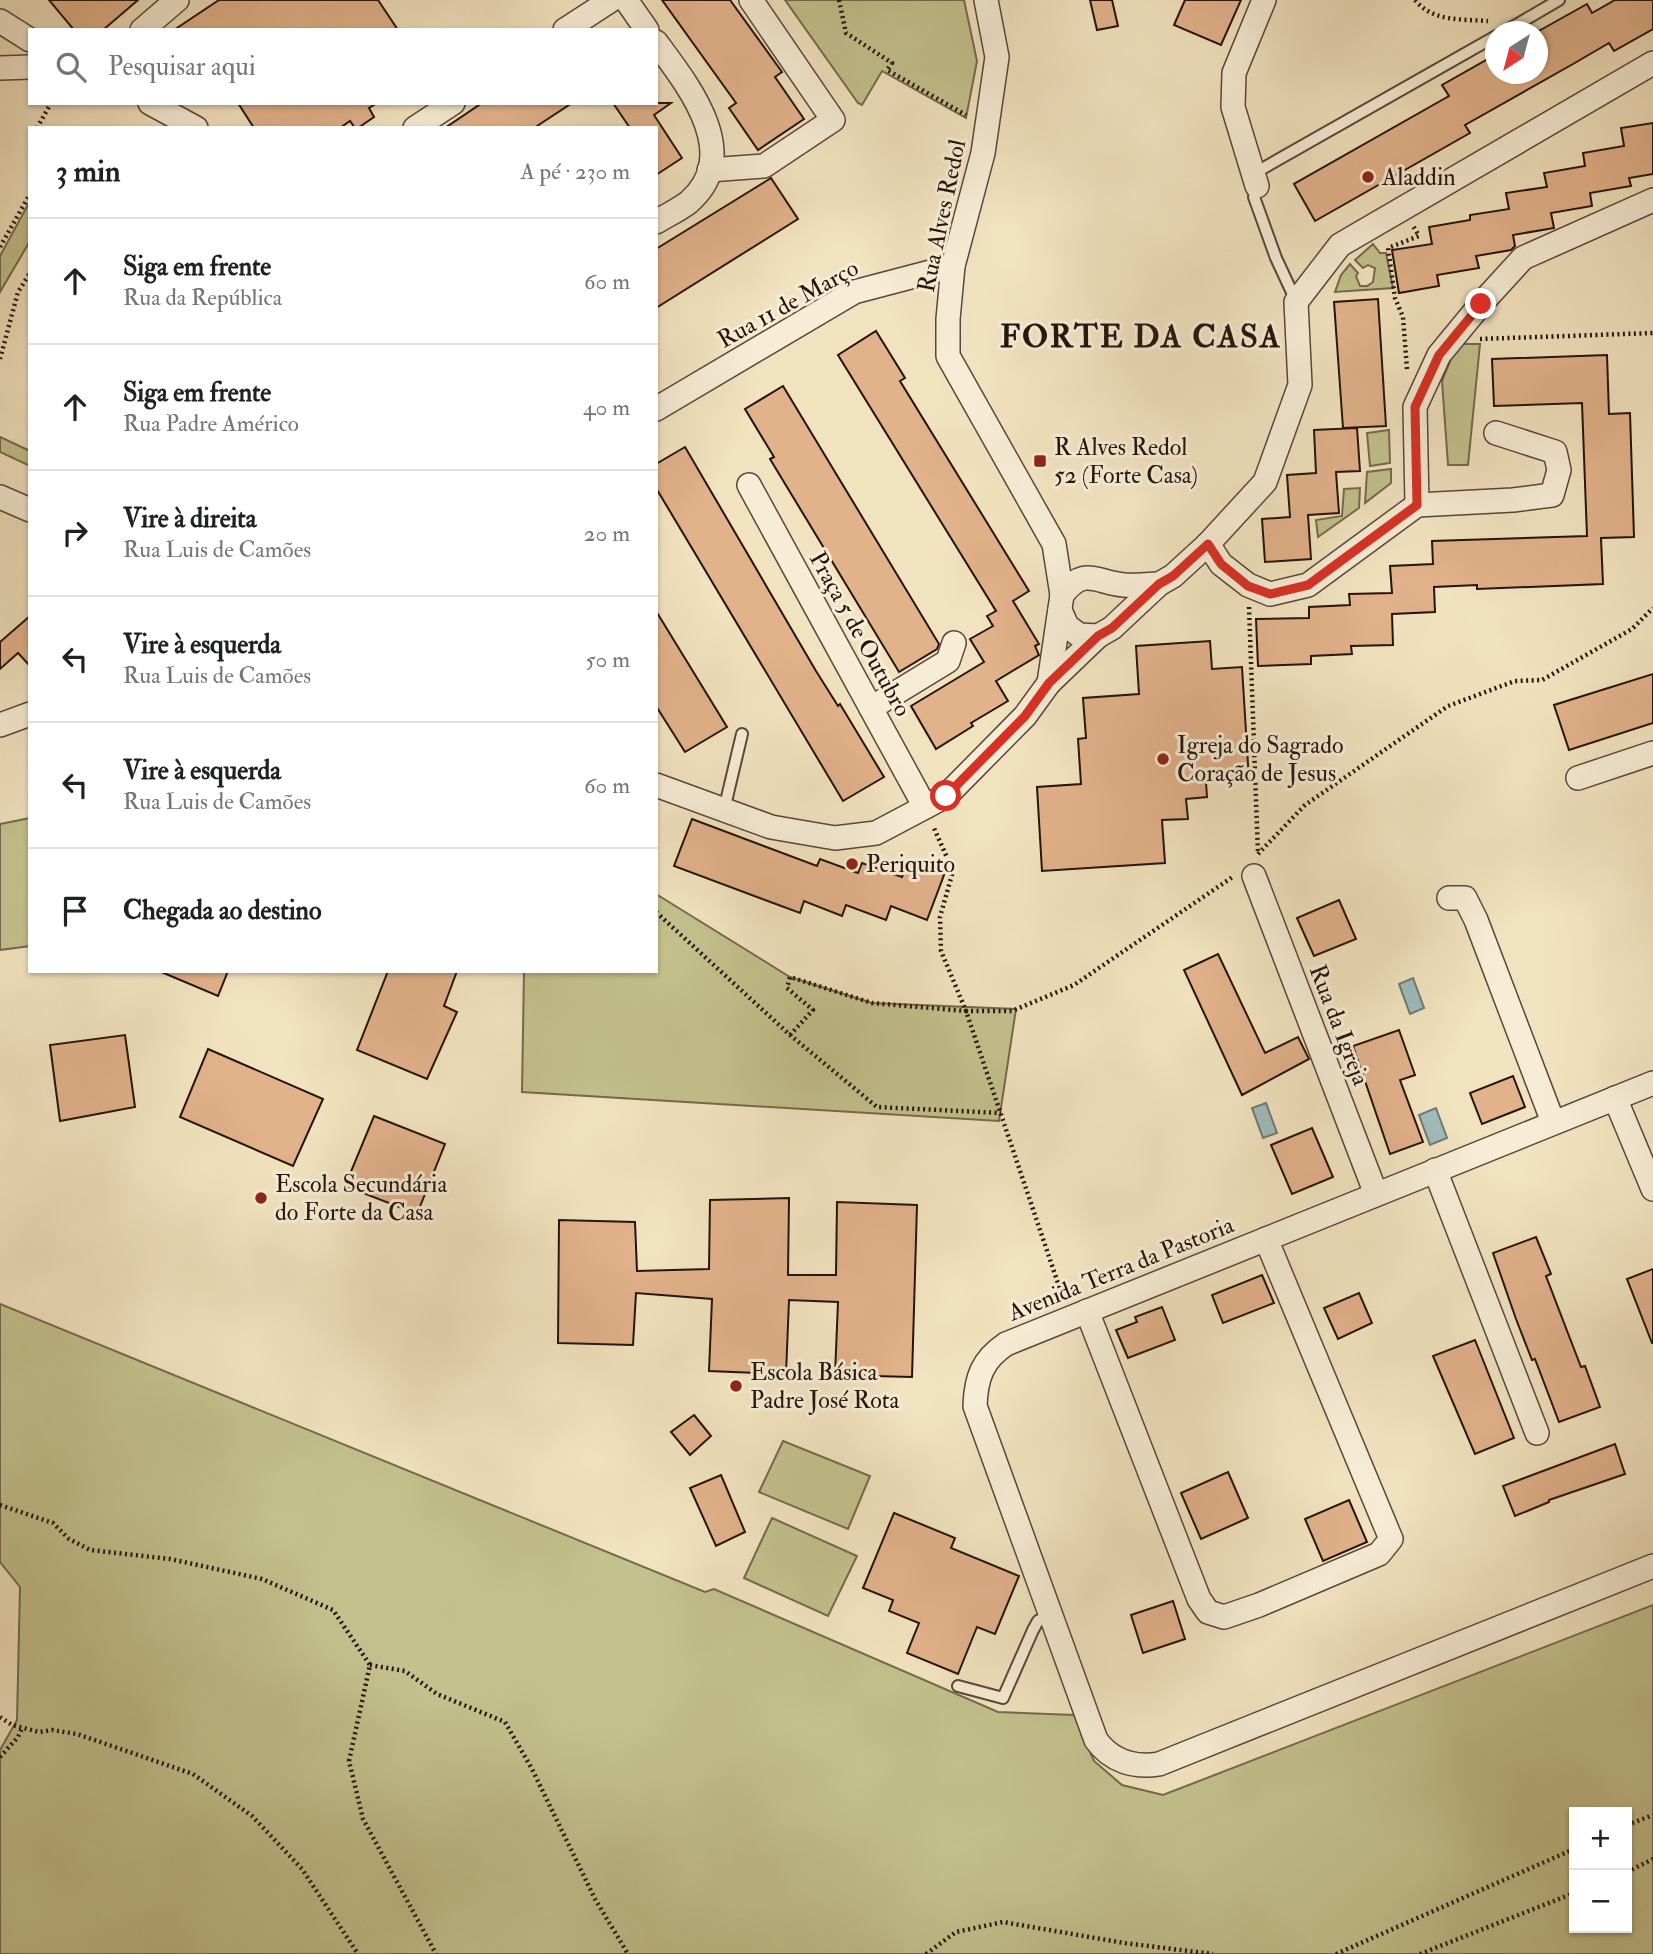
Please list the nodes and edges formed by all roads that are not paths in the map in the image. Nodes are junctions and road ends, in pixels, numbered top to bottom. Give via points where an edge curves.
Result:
1 (177, 0) edge
2 (611, 0) edge
3 (626, 0) edge
4 (751, 0) edge
5 (986, 0) edge
6 (1264, 0) edge
7 (1559, 0) edge
8 (0, 21) edge
9 (1522, 21) edge
10 (144, 28) edge
11 (568, 28) edge
12 (646, 28) edge
13 (0, 35) edge
14 (28, 39) edge
15 (28, 40) edge
16 (1485, 42) edge
17 (658, 45) edge
18 (1653, 63) edge
19 (28, 67) edge
20 (0, 68) edge
21 (154, 105) edge
22 (450, 105) edge
23 (192, 126) edge
24 (418, 126) edge
25 (709, 170) junction
26 (1256, 186) junction
27 (1653, 200) edge
28 (658, 221) edge
29 (953, 266) junction
30 (1296, 302) junction
31 (658, 408) edge
32 (1496, 433) dead end
33 (749, 485) dead end
34 (0, 497) edge
35 (1417, 505) junction
36 (28, 509) edge
37 (1054, 544) junction
38 (1208, 544) junction
39 (1098, 578) junction
40 (1159, 584) junction
41 (1061, 602) junction
42 (1105, 632) junction
43 (954, 643) dead end
44 (1049, 683) junction
45 (871, 708) junction
46 (28, 716) edge
47 (0, 725) edge
48 (742, 734) dead end
49 (1653, 753) edge
50 (1578, 778) dead end
51 (658, 786) edge
52 (925, 807) junction
53 (723, 811) junction
54 (1254, 865) road end
55 (1449, 898) dead end
56 (1653, 1083) edge
57 (1615, 1098) junction
58 (1553, 1122) junction
59 (1435, 1170) junction
60 (1653, 1189) edge
61 (1376, 1194) junction
62 (1266, 1239) junction
63 (1079, 1314) junction
64 (1537, 1433) dead end
65 (1653, 1566) edge
66 (1051, 1614) junction
67 (958, 1686) dead end

1 - 10 street
2 - 11 street
3 - 12 street
4 - 25 street via 833,120 764,166
5 - 29 street, Rua Alves Redol via 998,57 983,153
6 - 26 street via 1234,73 1233,107
7 - 9 lane
8 - 14 street
13 - 15 street
16 - 26 lane via 1260,170
17 - 25 street via 700,107 710,132
18 - 30 street via 1340,245
19 - 20 street
21 - 23 street
22 - 24 street
25 - 28 street via 689,201
26 - 30 lane via 1254,197
27 - 35 street via 1524,258 1439,355 1419,397
29 - 31 street, Rua 11 de Março via 854,292
29 - 37 street, Rua Alves Redol via 948,356
30 - 38 street via 1300,385 1265,482
32 - 35 street via 1555,452 1559,470 1552,495
33 - 45 street, Praça 5 de Outubro
34 - 36 street
35 - 38 street via 1308,585 1270,594 1248,586 1221,564
37 - 39 street, Rua Alves Redol
37 - 41 street, Rua Alves Redol
38 - 40 street
39 - 40 street via 1123,585
39 - 41 street via 1081,578 1071,584
39 - 42 street via 1115,589 1121,602
40 - 42 street
41 - 42 street via 1067,626 1079,635
41 - 44 street
42 - 44 street
43 - 45 street via 948,660
44 - 52 street via 1025,716 946,796
45 - 52 street, Praça 5 de Outubro
46 - 47 street
48 - 53 lane
49 - 50 street
51 - 53 street
52 - 53 street via 876,833 835,838 771,827
54 - 61 street, Rua da Igreja
55 - 58 street via 1465,898 1476,920
56 - 57 street, Avenida Terra da Pastoria
57 - 58 street, Avenida Terra da Pastoria
57 - 60 street
58 - 59 street, Avenida Terra da Pastoria
59 - 61 street, Avenida Terra da Pastoria
59 - 64 street
61 - 62 street, Avenida Terra da Pastoria
62 - 63 street, Avenida Terra da Pastoria
62 - 63 street via 1391,1539 1379,1554 1259,1605 1224,1617 1208,1612 1199,1599
63 - 66 street, Avenida Terra da Pastoria via 1006,1343 982,1366 975,1387 975,1406
65 - 66 street, Avenida Terra da Pastoria via 1146,1766 1121,1761 1096,1740
66 - 67 lane via 1032,1630 1003,1698

